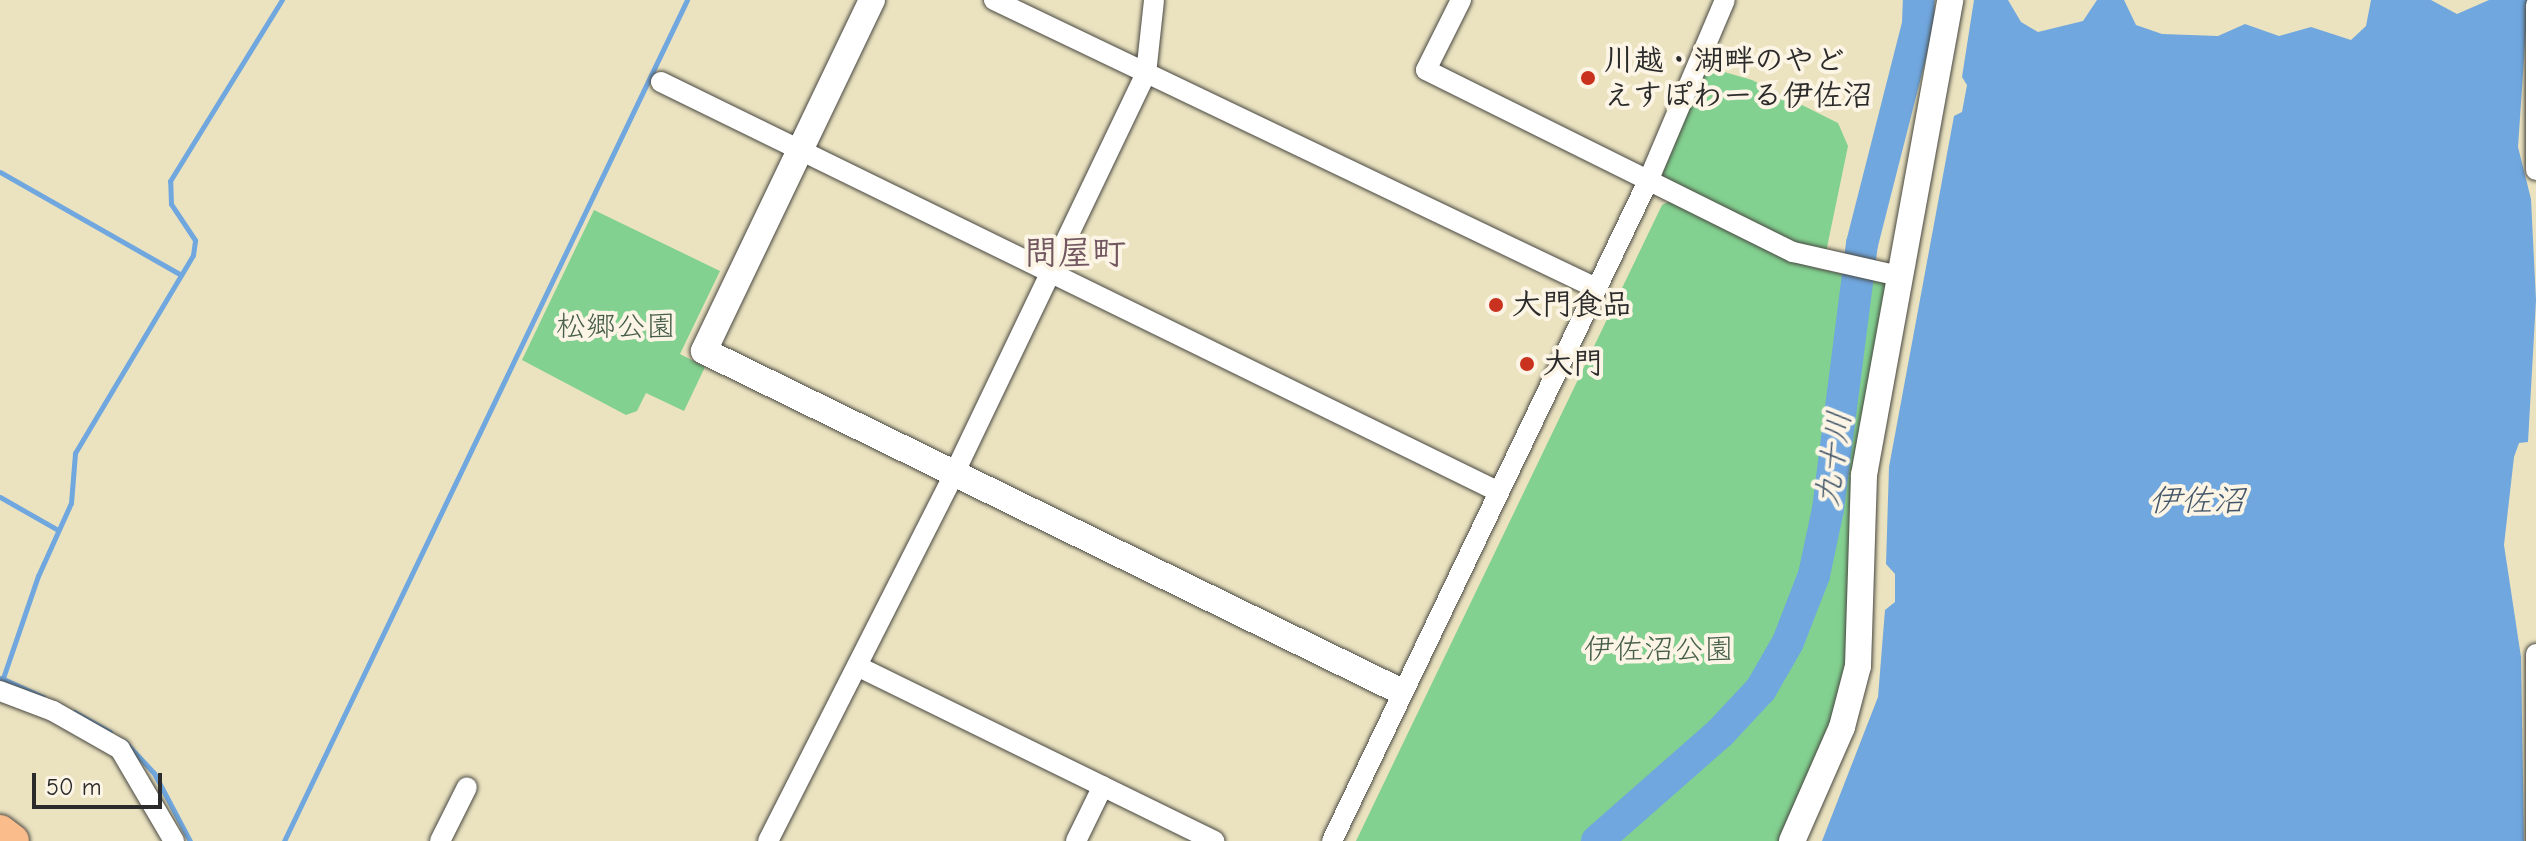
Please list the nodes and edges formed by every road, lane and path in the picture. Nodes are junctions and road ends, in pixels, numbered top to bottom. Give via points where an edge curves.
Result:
1 (872, 0) edge
2 (994, 0) edge
3 (1154, 0) edge
4 (1461, 0) edge
5 (1725, 0) edge
6 (1950, 0) edge
7 (2536, 5) edge
8 (1146, 74) junction
9 (661, 82) dead end
10 (800, 151) junction
11 (2536, 170) edge
12 (1649, 179) junction
13 (1052, 271) junction
14 (1887, 274) junction
15 (1596, 288) junction
16 (954, 474) junction
17 (1499, 492) junction
18 (2536, 654) edge
19 (857, 666) junction
20 (0, 691) edge
21 (1400, 691) junction
22 (1103, 786) junction
23 (467, 787) dead end
24 (0, 832) edge
25 (12, 841) edge
26 (174, 841) edge
27 (440, 841) edge
28 (768, 841) edge
29 (1076, 841) edge
30 (1214, 841) edge
31 (1332, 841) edge
32 (1792, 841) edge
33 (2536, 841) edge

1 - 10 street
2 - 8 street
3 - 8 street
4 - 12 street via 1426,70
5 - 12 street
6 - 14 street
7 - 11 street
8 - 13 street
8 - 15 street
9 - 10 street
10 - 13 street
10 - 16 street via 704,351
12 - 14 street via 1659,189 1793,252
12 - 15 street
13 - 16 street
13 - 17 street
14 - 32 street via 1864,475 1858,666 1842,727
15 - 17 street
16 - 19 street
16 - 21 street
17 - 21 street
18 - 33 street
19 - 22 street
19 - 28 street
20 - 26 street via 53,711 120,749
21 - 31 street
22 - 29 street
22 - 30 street
23 - 27 street
24 - 25 highway

